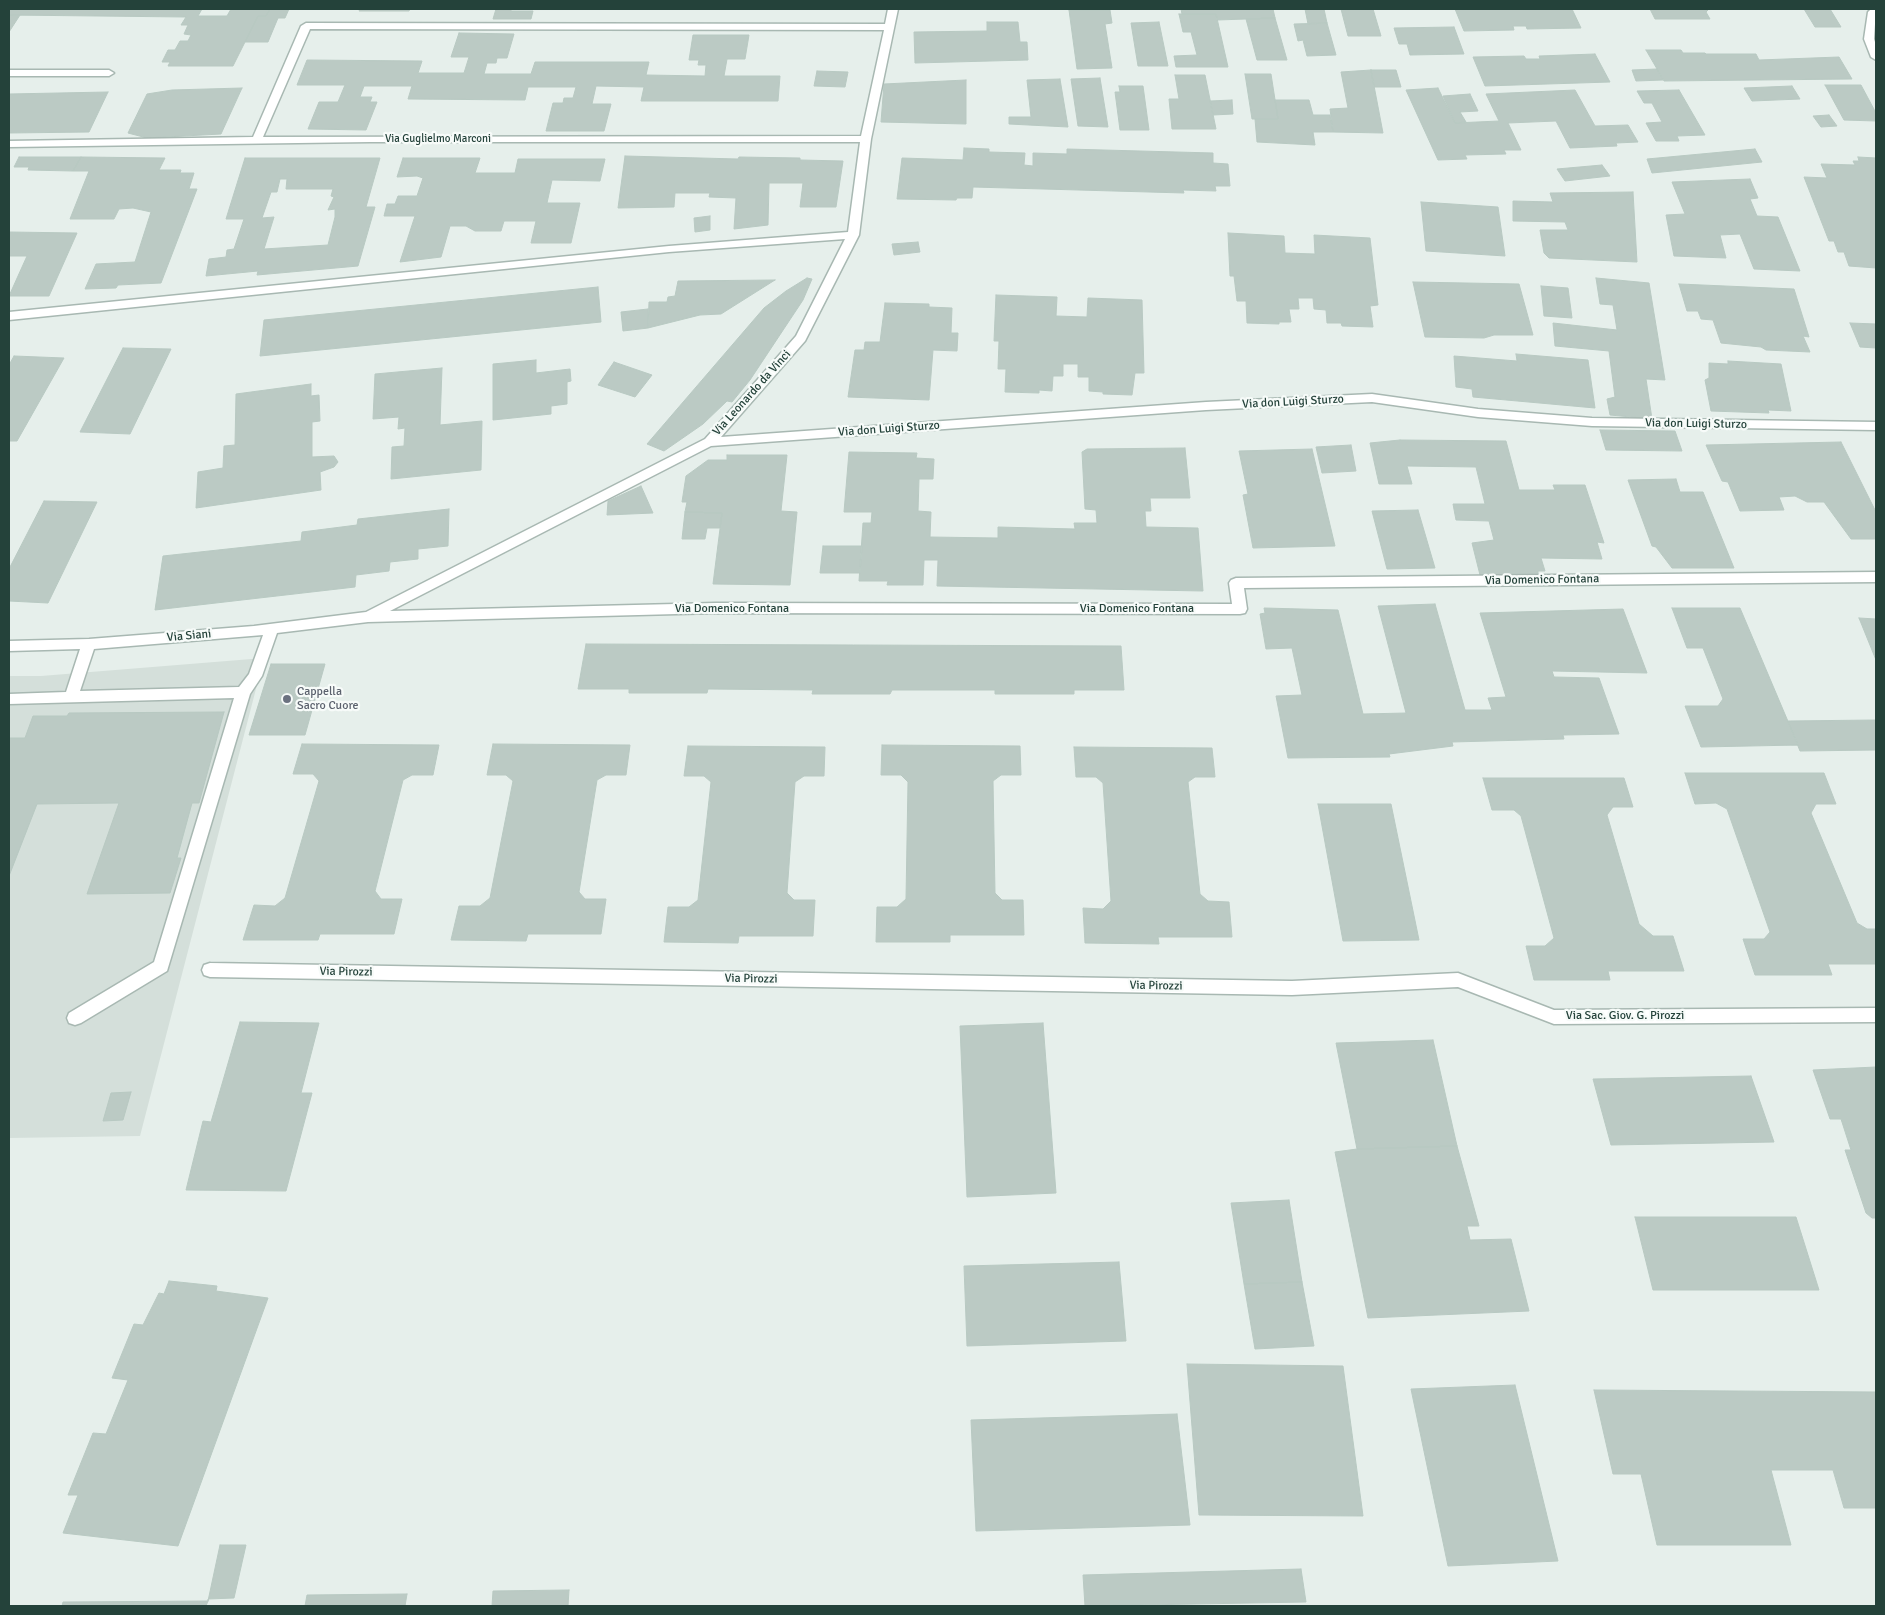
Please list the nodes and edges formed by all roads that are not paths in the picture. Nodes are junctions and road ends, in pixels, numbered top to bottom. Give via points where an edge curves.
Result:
1 (892, 9) edge
2 (1876, 9) edge
3 (889, 27) junction
4 (1876, 57) edge
5 (9, 73) edge
6 (109, 73) dead end
7 (866, 139) junction
8 (256, 142) junction
9 (9, 144) edge
10 (853, 235) junction
11 (9, 316) edge
12 (1876, 426) edge
13 (709, 442) junction
14 (1876, 577) edge
15 (368, 617) junction
16 (272, 629) junction
17 (89, 644) junction
18 (9, 646) edge
19 (243, 692) junction
20 (71, 697) junction
21 (9, 699) edge
22 (210, 970) dead end
23 (1292, 988) joint
24 (1876, 1014) edge
25 (75, 1018) dead end

1 - 3 street, Via Leonardo da Vinci
2 - 4 street via 1869,39
3 - 7 street, Via Leonardo da Vinci
3 - 8 street via 306,26
5 - 6 street
7 - 8 street, Via Guglielmo Marconi
7 - 10 street, Via Leonardo da Vinci
8 - 9 street, Via Guglielmo Marconi
10 - 11 street via 669,249
10 - 13 street, Via Leonardo da Vinci via 801,338
12 - 13 street, Via don Luigi Sturzo via 1592,422 1478,413 1372,398 1196,407
13 - 15 street, Via Leonardo da Vinci
14 - 15 street, Via Domenico Fontana via 1236,583 1240,609 716,608
15 - 16 street, Via Siani
16 - 17 street, Via Siani
16 - 19 street via 255,676
17 - 18 street, Via Siani
17 - 20 street
19 - 20 street
19 - 25 street via 161,966
20 - 21 street
22 - 23 street, Via Pirozzi
23 - 24 street, Via Sac. Giov. G. Pirozzi via 1458,980 1554,1017

